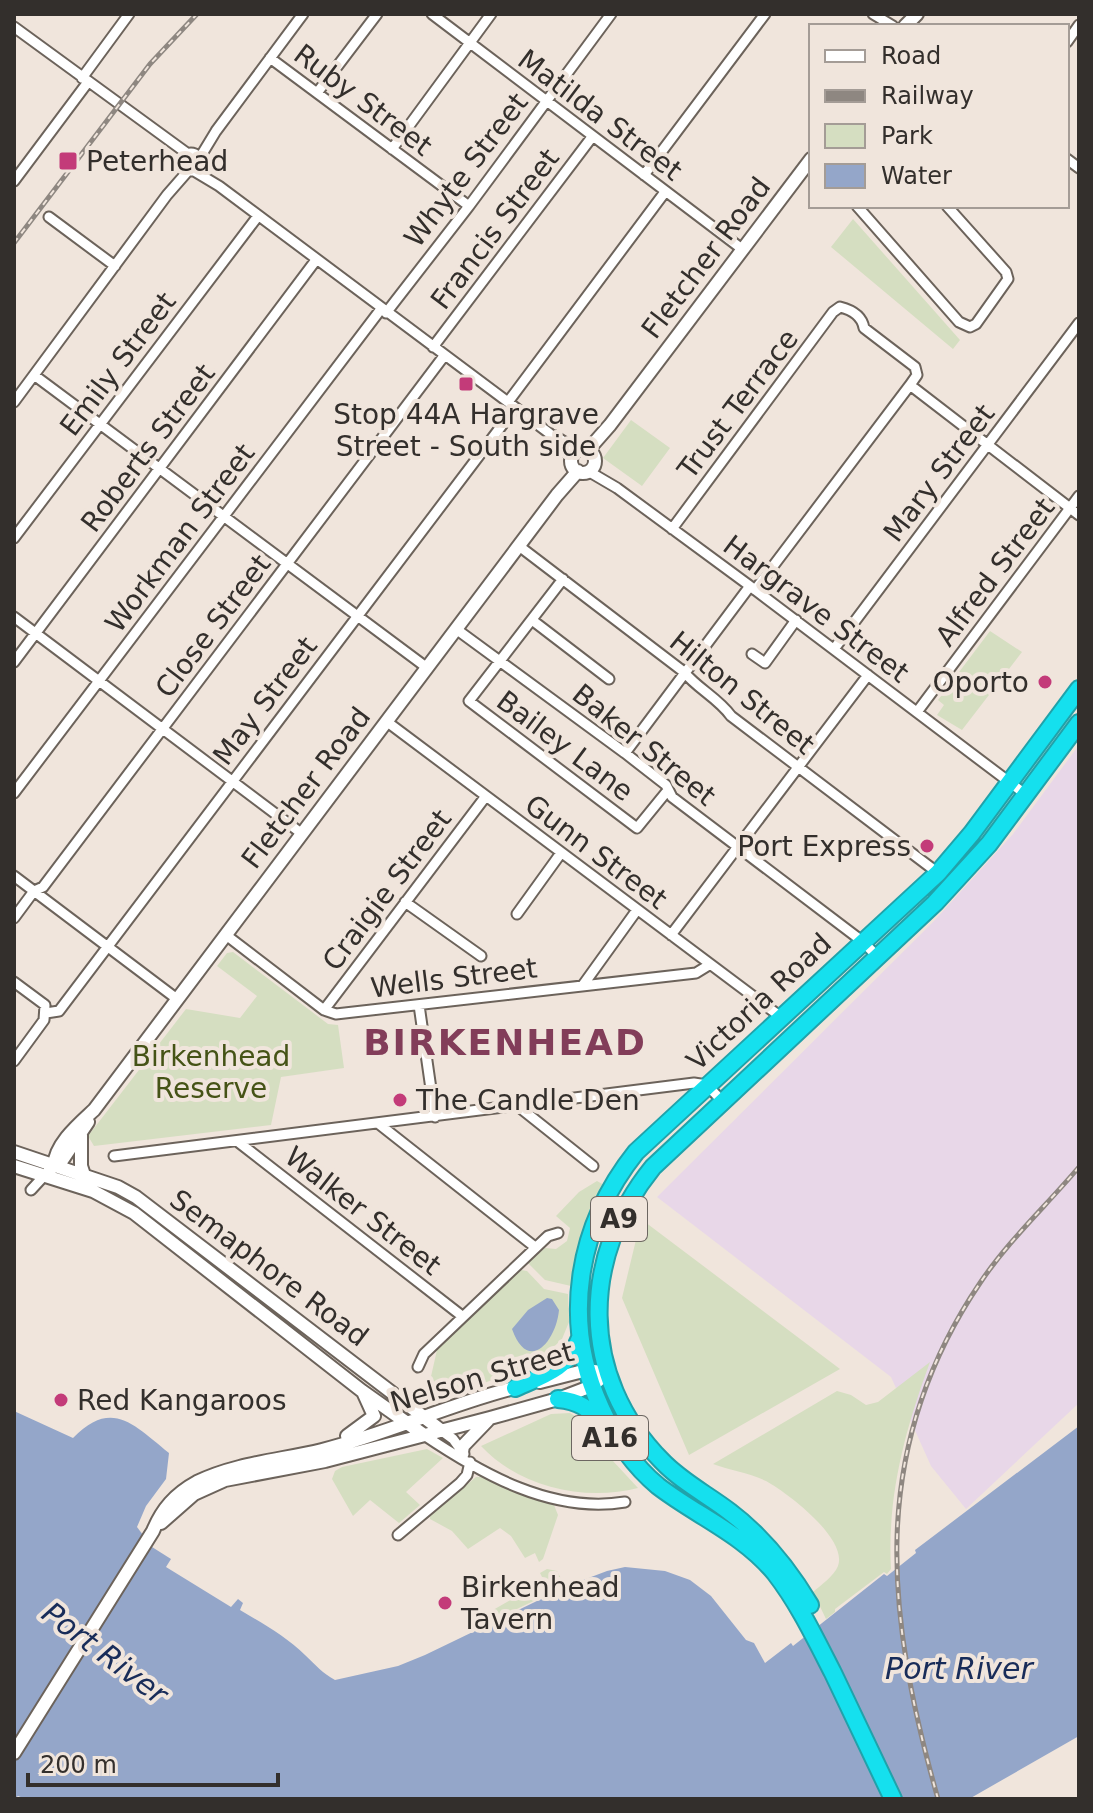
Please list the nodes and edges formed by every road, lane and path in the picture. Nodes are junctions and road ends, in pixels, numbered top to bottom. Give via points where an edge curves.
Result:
1 (129, 14) edge
2 (303, 14) edge
3 (377, 14) edge
4 (432, 14) edge
5 (491, 14) edge
6 (611, 14) edge
7 (765, 14) edge
8 (871, 14) edge
9 (889, 24) edge
10 (14, 27) edge
11 (470, 42) junction
12 (270, 58) junction
13 (85, 80) junction
14 (317, 93) junction
15 (545, 101) junction
16 (592, 137) junction
17 (392, 149) junction
18 (191, 162) junction
19 (809, 165) edge
20 (644, 175) junction
21 (14, 181) edge
22 (665, 192) junction
23 (469, 206) junction
24 (859, 208) edge
25 (949, 208) edge
26 (258, 216) junction
27 (49, 217) dead end
28 (742, 249) junction
29 (316, 260) junction
30 (115, 266) junction
31 (383, 311) junction
32 (1079, 323) edge
33 (433, 347) junction
34 (444, 356) junction
35 (34, 375) junction
36 (910, 385) junction
37 (14, 402) edge
38 (512, 405) junction
39 (100, 424) junction
40 (989, 444) junction
41 (583, 461) junction
42 (160, 468) junction
43 (1079, 496) edge
44 (1070, 508) junction
45 (1079, 515) edge
46 (224, 516) junction
47 (672, 529) junction
48 (14, 538) edge
49 (519, 546) junction
50 (287, 564) junction
51 (563, 579) junction
52 (752, 588) junction
53 (357, 615) junction
54 (14, 617) edge
55 (532, 620) junction
56 (796, 620) junction
57 (456, 629) junction
58 (35, 634) junction
59 (834, 649) junction
60 (752, 654) dead end
61 (500, 660) junction
62 (14, 662) edge
63 (426, 667) junction
64 (684, 672) junction
65 (868, 675) junction
66 (609, 679) dead end
67 (99, 680) junction
68 (1079, 689) edge
69 (917, 712) junction
70 (386, 721) junction
71 (1079, 723) edge
72 (163, 729) junction
73 (625, 753) junction
74 (798, 767) junction
75 (232, 781) junction
76 (1009, 782) junction
77 (668, 790) junction
78 (14, 793) edge
79 (1025, 794) junction
80 (486, 796) junction
81 (301, 833) junction
82 (972, 833) junction
83 (989, 844) junction
84 (737, 848) junction
85 (561, 853) junction
86 (938, 873) junction
87 (14, 876) edge
88 (34, 891) junction
89 (405, 902) junction
90 (637, 910) junction
91 (517, 914) dead end
92 (14, 918) edge
93 (226, 935) junction
94 (671, 935) junction
95 (862, 941) junction
96 (107, 947) junction
97 (481, 956) dead end
98 (878, 957) junction
99 (709, 965) junction
100 (14, 982) edge
101 (583, 985) junction
102 (177, 999) junction
103 (419, 1005) junction
104 (324, 1010) junction
105 (46, 1013) junction
106 (781, 1017) junction
107 (14, 1061) edge
108 (707, 1085) junction
109 (723, 1102) junction
110 (519, 1107) junction
111 (94, 1110) junction
112 (435, 1117) junction
113 (379, 1124) junction
114 (81, 1135) junction
115 (237, 1141) junction
116 (14, 1152) edge
117 (114, 1156) dead end
118 (14, 1166) edge
119 (54, 1166) junction
120 (593, 1166) dead end
121 (84, 1175) junction
122 (43, 1177) junction
123 (31, 1190) dead end
124 (558, 1233) dead end
125 (535, 1247) junction
126 (462, 1316) junction
127 (580, 1338) junction
128 (418, 1367) dead end
129 (607, 1373) junction
130 (591, 1384) junction
131 (515, 1388) junction
132 (362, 1391) junction
133 (558, 1399) junction
134 (424, 1416) junction
135 (490, 1418) junction
136 (406, 1422) junction
137 (442, 1431) junction
138 (424, 1435) junction
139 (323, 1450) junction
140 (466, 1457) junction
141 (659, 1486) junction
142 (625, 1502) dead end
143 (153, 1531) junction
144 (398, 1535) dead end
145 (786, 1580) junction
146 (14, 1753) edge
147 (893, 1799) edge
148 (903, 1799) edge

1 - 13 street
2 - 12 street
3 - 14 street
4 - 11 street, Matilda Street
5 - 11 street
6 - 15 street, Whyte Street
7 - 20 street
8 - 9 street
10 - 13 street, Hargrave Street
11 - 15 street, Matilda Street
11 - 17 street
12 - 14 street, Ruby Street
12 - 18 street
13 - 18 street, Hargrave Street
13 - 21 street
14 - 17 street, Ruby Street
15 - 16 street, Matilda Street
15 - 23 street, Whyte Street
16 - 20 street, Matilda Street
16 - 33 street, Francis Street
17 - 23 street, Ruby Street
18 - 26 street, Hargrave Street
18 - 30 street
19 - 28 main road, Fletcher Road
20 - 22 street, Matilda Street
22 - 28 street, Matilda Street
22 - 38 street, May Street
23 - 31 street, Whyte Street
24 - 25 street via 959,322 970,327 1008,279
26 - 29 street, Hargrave Street
26 - 39 street, Emily Street
27 - 30 street
28 - 41 main road, Fletcher Road
29 - 31 street, Hargrave Street
29 - 42 street, Roberts Street
30 - 35 street
31 - 33 street, Hargrave Street
31 - 46 street, Workman Street
32 - 40 street, Mary Street
33 - 34 street, Hargrave Street
34 - 38 street, Hargrave Street
34 - 50 street, Close Street
35 - 37 street
35 - 39 street
36 - 40 street
36 - 47 street, Trust Terrace via 917,375 915,367 864,328 851,310 840,307
36 - 52 street
38 - 41 street, Hargrave Street
38 - 53 street, May Street
39 - 42 street
39 - 48 street, Emily Street
40 - 44 street
40 - 59 street, Mary Street
41 - 47 street, Hargrave Street
41 - 49 main road, Fletcher Road
42 - 46 street
42 - 58 street, Roberts Street
43 - 44 street, Alfred Street
44 - 45 street
44 - 69 street, Alfred Street
46 - 50 street
46 - 67 street, Workman Street
47 - 52 street, Hargrave Street
49 - 51 street, Hilton Street
49 - 57 main road, Fletcher Road
50 - 53 street
50 - 72 street, Close Street
51 - 55 street
51 - 64 street, Hilton Street
52 - 56 street, Hargrave Street
52 - 64 street
53 - 63 street
53 - 75 street, May Street
54 - 58 street
55 - 61 street
55 - 66 street
56 - 59 street, Hargrave Street
56 - 60 street via 765,663
57 - 61 street, Baker Street
57 - 63 main road, Fletcher Road
58 - 62 street, Roberts Street
58 - 67 street
59 - 65 street, Hargrave Street
61 - 73 street, Baker Street
61 - 77 street, Bailey Lane via 469,701 637,828
63 - 70 main road, Fletcher Road
64 - 73 street
64 - 74 street, Hilton Street
65 - 69 street, Hargrave Street
65 - 74 street
67 - 72 street
67 - 78 street, Workman Street
68 - 76 highway, Victoria Road / A9
69 - 76 street, Hargrave Street
70 - 80 street, Gunn Street
70 - 81 main road, Fletcher Road
71 - 79 highway, A9
72 - 75 street
72 - 88 street, Close Street via 43,887
73 - 77 street, Baker Street
74 - 84 street
74 - 86 street, Hilton Street
75 - 81 street
75 - 96 street, May Street
76 - 79 street, Hargrave Street
76 - 82 highway, Victoria Road / A9
77 - 84 street, Baker Street
79 - 83 highway, A9
80 - 85 street, Gunn Street
80 - 89 street, Craigie Street
81 - 93 main road, Fletcher Road
82 - 83 highway
82 - 86 highway, Victoria Road / A9
83 - 98 highway, Victoria Road / A9
84 - 94 street
84 - 95 street, Baker Street
85 - 90 street, Gunn Street
85 - 91 street
86 - 95 highway, Victoria Road / A9
87 - 88 street
88 - 92 street, Close Street
88 - 96 street
89 - 97 street
89 - 104 street, Craigie Street
90 - 94 street, Gunn Street
90 - 101 street
93 - 102 main road, Fletcher Road
93 - 104 street
94 - 99 street, Gunn Street
95 - 98 street, Baker Street
95 - 106 highway, Victoria Road / A9
96 - 102 street
96 - 105 street, May Street via 59,1011
98 - 109 highway, Victoria Road / A9
99 - 101 street, Wells Street via 696,973
99 - 106 street, Gunn Street
100 - 105 street via 45,1005
101 - 103 street, Wells Street
102 - 111 main road, Fletcher Road
103 - 104 street, Wells Street via 336,1014
103 - 112 street
105 - 107 street, May Street
106 - 108 highway, Victoria Road / A9
108 - 109 street
108 - 110 street
108 - 127 highway, Victoria Road / A9 via 636,1152 602,1205 579,1280
109 - 129 highway, Victoria Road / A9 via 653,1167 610,1239 598,1306
110 - 112 street
110 - 120 street
111 - 114 main road, Fletcher Road
111 - 119 main road, Fletcher Road via 54,1157
112 - 113 street
113 - 115 street
113 - 125 street
114 - 119 main road, Fletcher Road
114 - 121 main road
115 - 117 street
115 - 126 street, Walker Street
116 - 119 main road, Semaphore Road
118 - 122 main road, Semaphore Road
119 - 121 main road, Semaphore Road
119 - 122 main road, Fletcher Road
121 - 134 main road, Semaphore Road via 136,1197
122 - 123 street
122 - 132 main road, Semaphore Road via 93,1191 134,1213
124 - 125 street
125 - 126 street
126 - 128 street
127 - 130 highway, Victoria Road / A9
127 - 131 highway, A16 via 574,1354 559,1368
129 - 130 main road, Nelson Street / A16
129 - 145 highway, A9 via 636,1431 663,1463 745,1524 774,1554
130 - 131 main road, Nelson Street / A16
130 - 133 main road, Nelson Street / A16
130 - 141 highway, A9 via 622,1446
131 - 134 main road, Nelson Street / A16
132 - 136 main road, Semaphore Road
132 - 139 main road via 374,1416
133 - 135 main road, Nelson Street / A16
133 - 141 highway, A16 via 575,1401 592,1412 638,1473
134 - 136 main road, Nelson Street / A16
134 - 137 main road, Semaphore Road
135 - 137 main road, Nelson Street / A16
135 - 140 main road via 463,1446
136 - 138 main road, Semaphore Road
136 - 139 main road, Nelson Street
137 - 138 main road, Nelson Street / A16
137 - 140 street, Semaphore Road
138 - 140 street, Semaphore Road via 461,1460
138 - 143 main road, Nelson Street via 225,1480 194,1494
139 - 143 main road, Nelson Street via 200,1481 169,1502
140 - 142 street, Semaphore Road via 520,1488 561,1502
140 - 144 street via 463,1480
141 - 145 highway, A9 via 734,1536
143 - 146 main road, Nelson Street
145 - 147 highway, A9
145 - 148 highway, A9 via 812,1608

